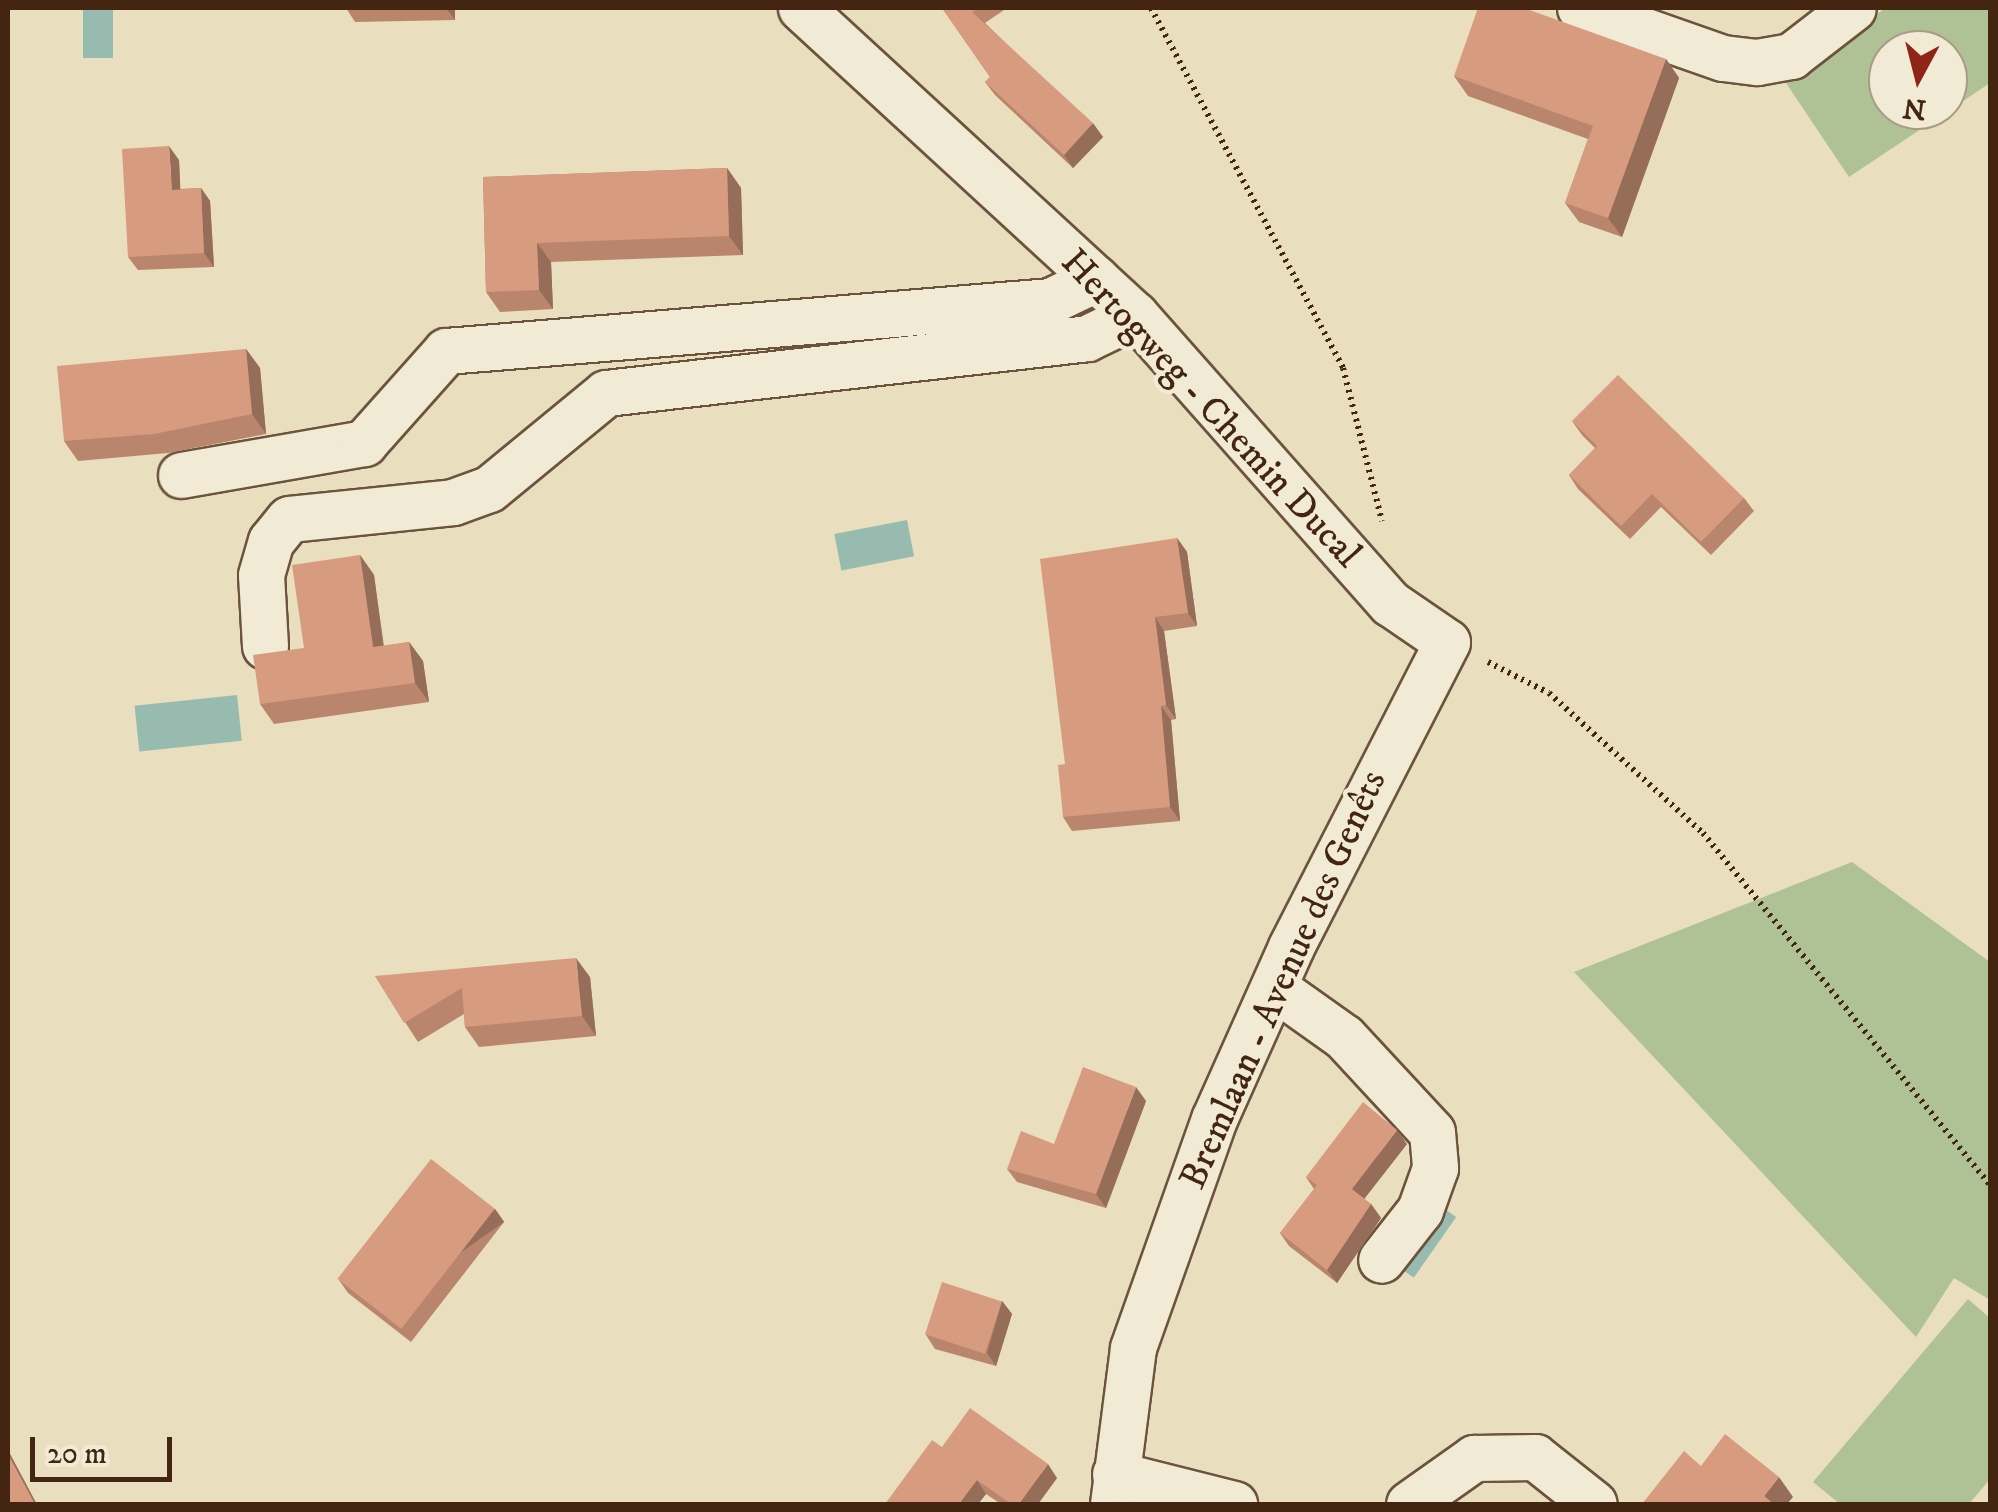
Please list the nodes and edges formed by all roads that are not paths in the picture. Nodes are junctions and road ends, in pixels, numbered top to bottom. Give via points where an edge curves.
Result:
1 (801, 8) edge
2 (1580, 8) edge
3 (1853, 8) edge
4 (1096, 280) junction
5 (1135, 316) junction
6 (182, 475) dead end
7 (1447, 642) joint
8 (265, 646) dead end
9 (1275, 988) junction
10 (1381, 1260) dead end
11 (1114, 1489) edge
12 (1234, 1504) edge
13 (1409, 1504) edge
14 (1594, 1504) edge

1 - 4 street, Hertogweg - Chemin Ducal
2 - 3 street via 1723,58 1756,62 1791,56
4 - 5 street, Hertogweg - Chemin Ducal
4 - 6 street via 1050,301 446,352 364,444
5 - 7 street, Hertogweg - Chemin Ducal via 1390,603
5 - 8 street via 1086,338 606,392 489,489 453,502 289,519 261,574
7 - 9 street, Bremlaan - Avenue des Genêts
9 - 10 street via 1344,1037 1432,1132 1435,1168 1420,1210
9 - 11 street, Bremlaan - Avenue des Genêts via 1214,1120 1133,1348
11 - 12 street
13 - 14 street via 1474,1458 1535,1456

